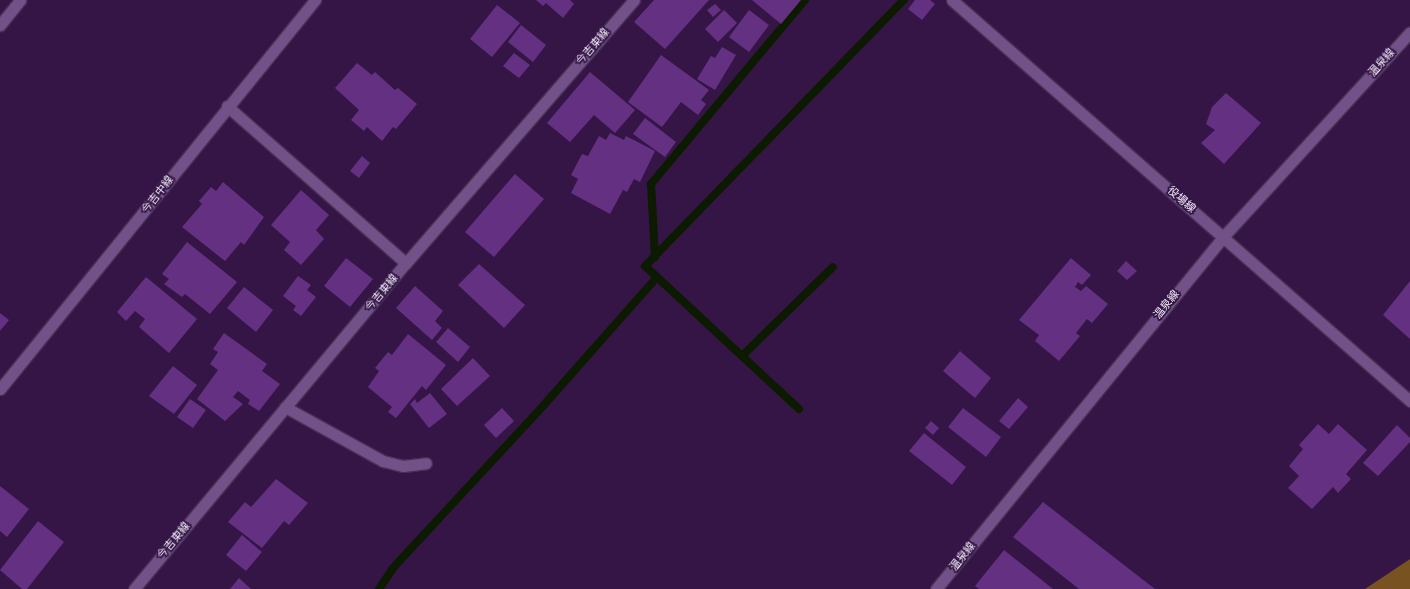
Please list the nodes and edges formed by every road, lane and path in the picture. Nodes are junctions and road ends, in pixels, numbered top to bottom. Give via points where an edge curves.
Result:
1 (20, 0) edge
2 (315, 0) edge
3 (634, 0) edge
4 (952, 0) edge
5 (0, 25) edge
6 (1410, 32) edge
7 (227, 106) junction
8 (1223, 237) junction
9 (406, 263) junction
10 (0, 389) edge
11 (1410, 401) edge
12 (285, 408) junction
13 (426, 463) dead end
14 (134, 589) edge
15 (936, 589) edge

1 - 5 street
2 - 7 street, 今吉中線
3 - 9 street, 今吉東線
4 - 8 street, 役場線
6 - 8 street, 温泉線
7 - 9 street
7 - 10 street, 今吉中線 via 157,198
8 - 11 street, 役場線
8 - 15 street, 温泉線
9 - 12 street, 今吉東線
12 - 13 street via 383,460 403,466
12 - 14 street, 今吉東線

